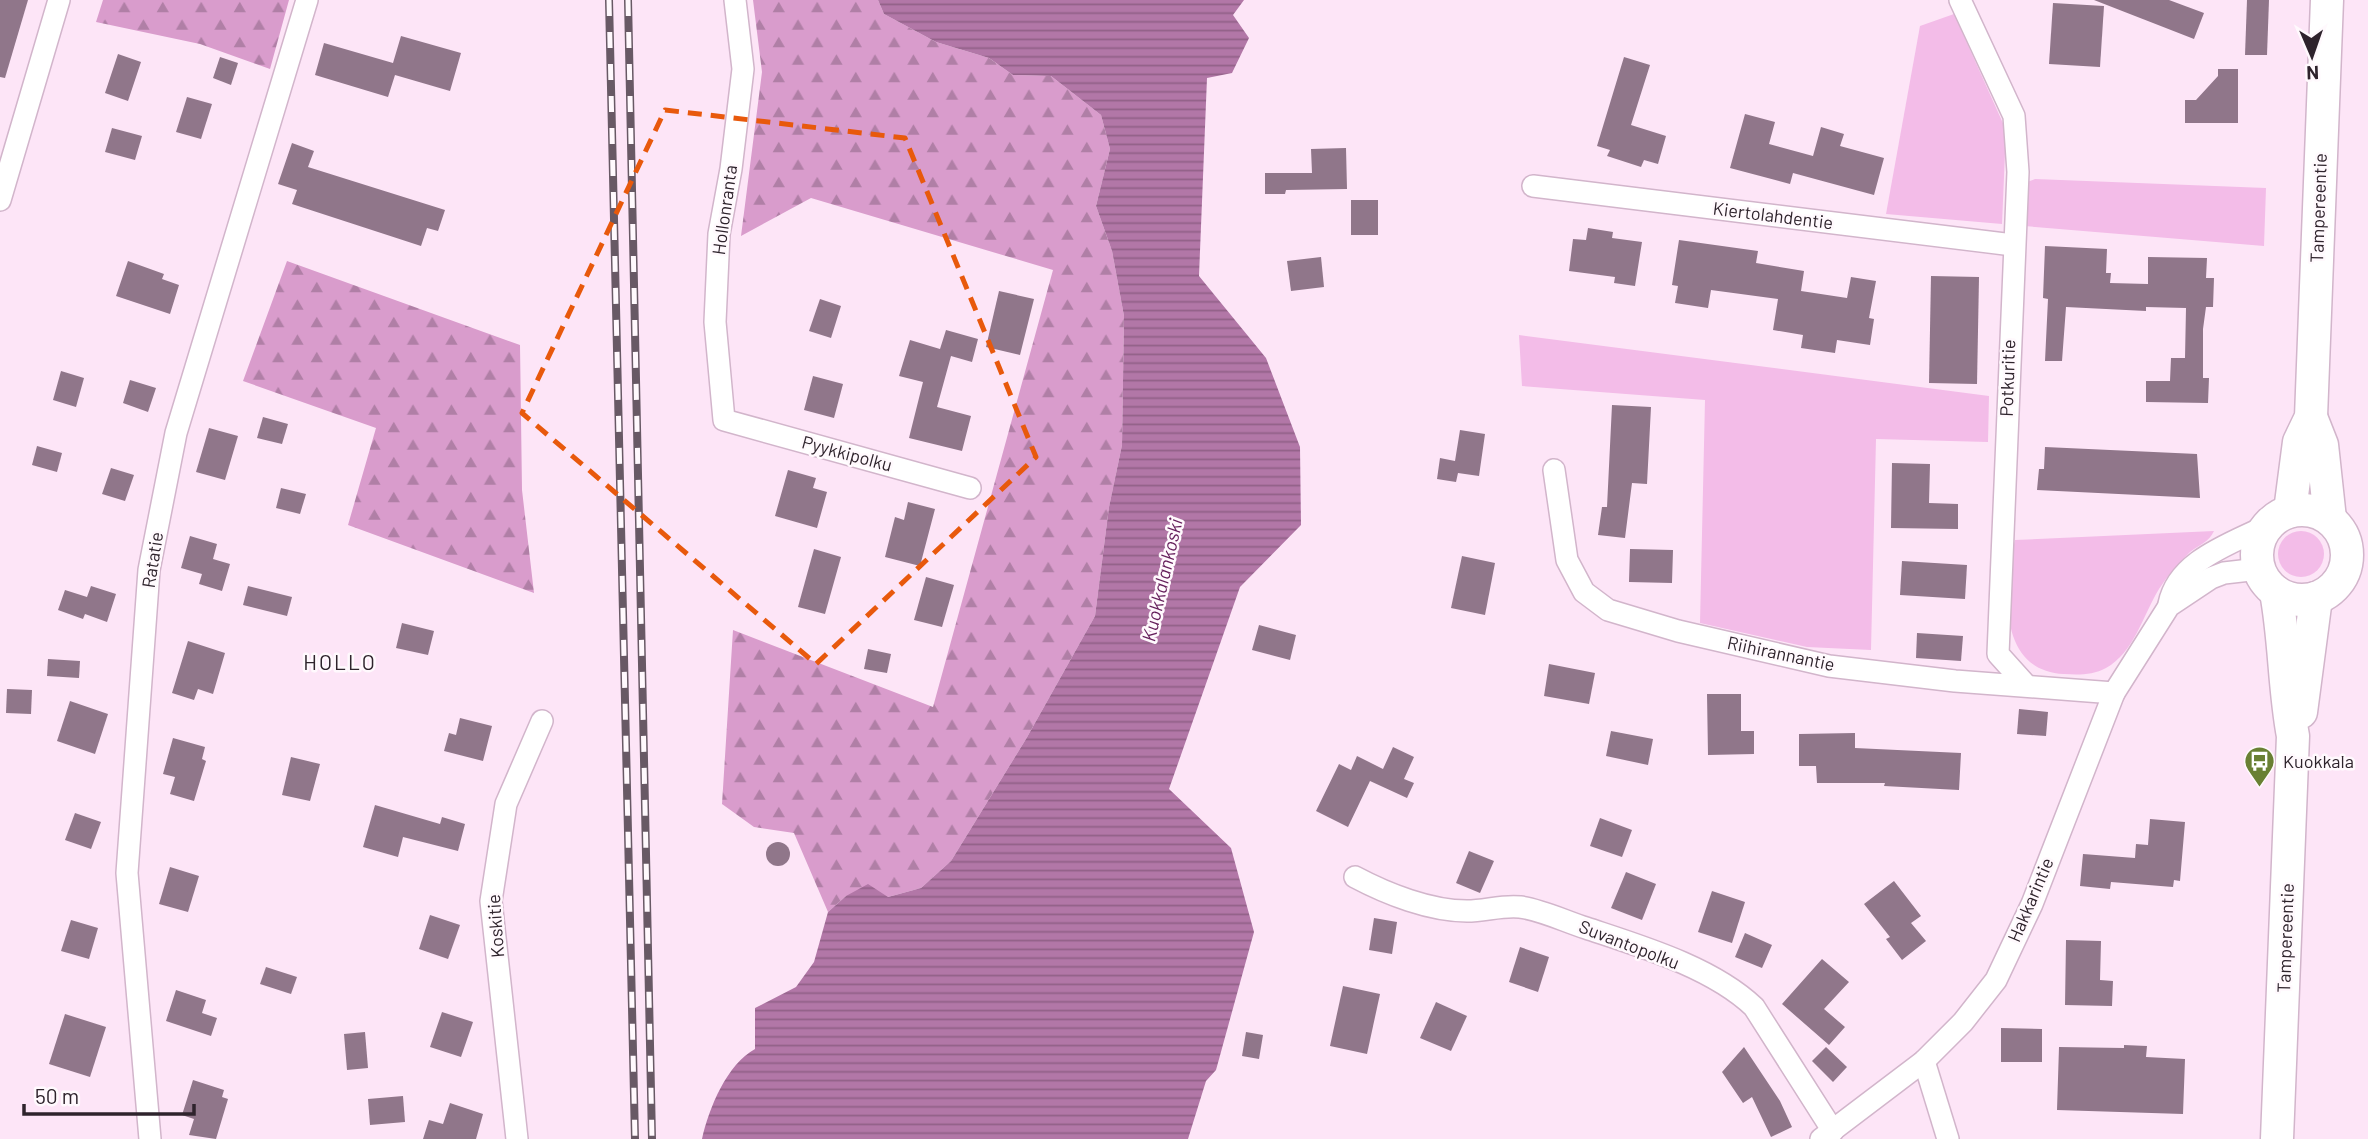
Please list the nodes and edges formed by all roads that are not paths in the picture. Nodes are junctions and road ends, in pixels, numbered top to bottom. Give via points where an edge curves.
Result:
1 (59, 0) edge
2 (307, 0) edge
3 (735, 0) edge
4 (1960, 0) edge
5 (2327, 0) edge
6 (1533, 186) dead end
7 (0, 200) edge
8 (2013, 245) junction
9 (2311, 417) junction
10 (724, 420) joint
11 (1554, 470) dead end
12 (970, 488) dead end
13 (2278, 518) junction
14 (2348, 535) edge
15 (2267, 581) junction
16 (2341, 585) edge
17 (2169, 606) junction
18 (2025, 684) junction
19 (2114, 693) junction
20 (542, 721) dead end
21 (2293, 736) junction
22 (1355, 877) dead end
23 (1924, 1061) junction
24 (1827, 1135) edge
25 (150, 1139) edge
26 (517, 1139) edge
27 (1948, 1139) edge
28 (2277, 1139) edge

1 - 7 street
2 - 25 street, Ratatie via 176,433 149,570 127,873
3 - 10 street, Hollonranta via 743,69 719,234 715,321
4 - 8 street, Potkuritie via 2014,116 2018,172
5 - 9 main road, Tampereentie
6 - 8 street, Kiertolahdentie
8 - 18 street, Potkuritie via 1998,654
9 - 13 main road, Tampereentie
9 - 14 main road, Tampereentie
10 - 12 street, Pyykkipolku
11 - 18 street, Riihirannantie via 1567,561 1584,592 1608,610 1829,666
13 - 14 main road via 2306,510
13 - 15 main road via 2259,540 2256,555
13 - 17 street, Hakkarintie via 2194,565 2173,589
14 - 16 main road
15 - 16 main road via 2288,598
15 - 17 street, Hakkarintie via 2233,571 2211,578
15 - 21 main road, Tampereentie via 2284,638
16 - 21 main road, Tampereentie
17 - 19 street, Hakkarintie
18 - 19 street, Riihirannantie
19 - 23 street, Hakkarintie via 2032,904 1996,980
20 - 26 street, Koskitie via 506,804 491,901
21 - 28 main road, Tampereentie
22 - 24 street, Suvantopolku via 1436,906 1464,911 1507,906 1542,912 1667,957 1738,991 1754,1007
23 - 24 street, Hakkarintie
23 - 27 street

